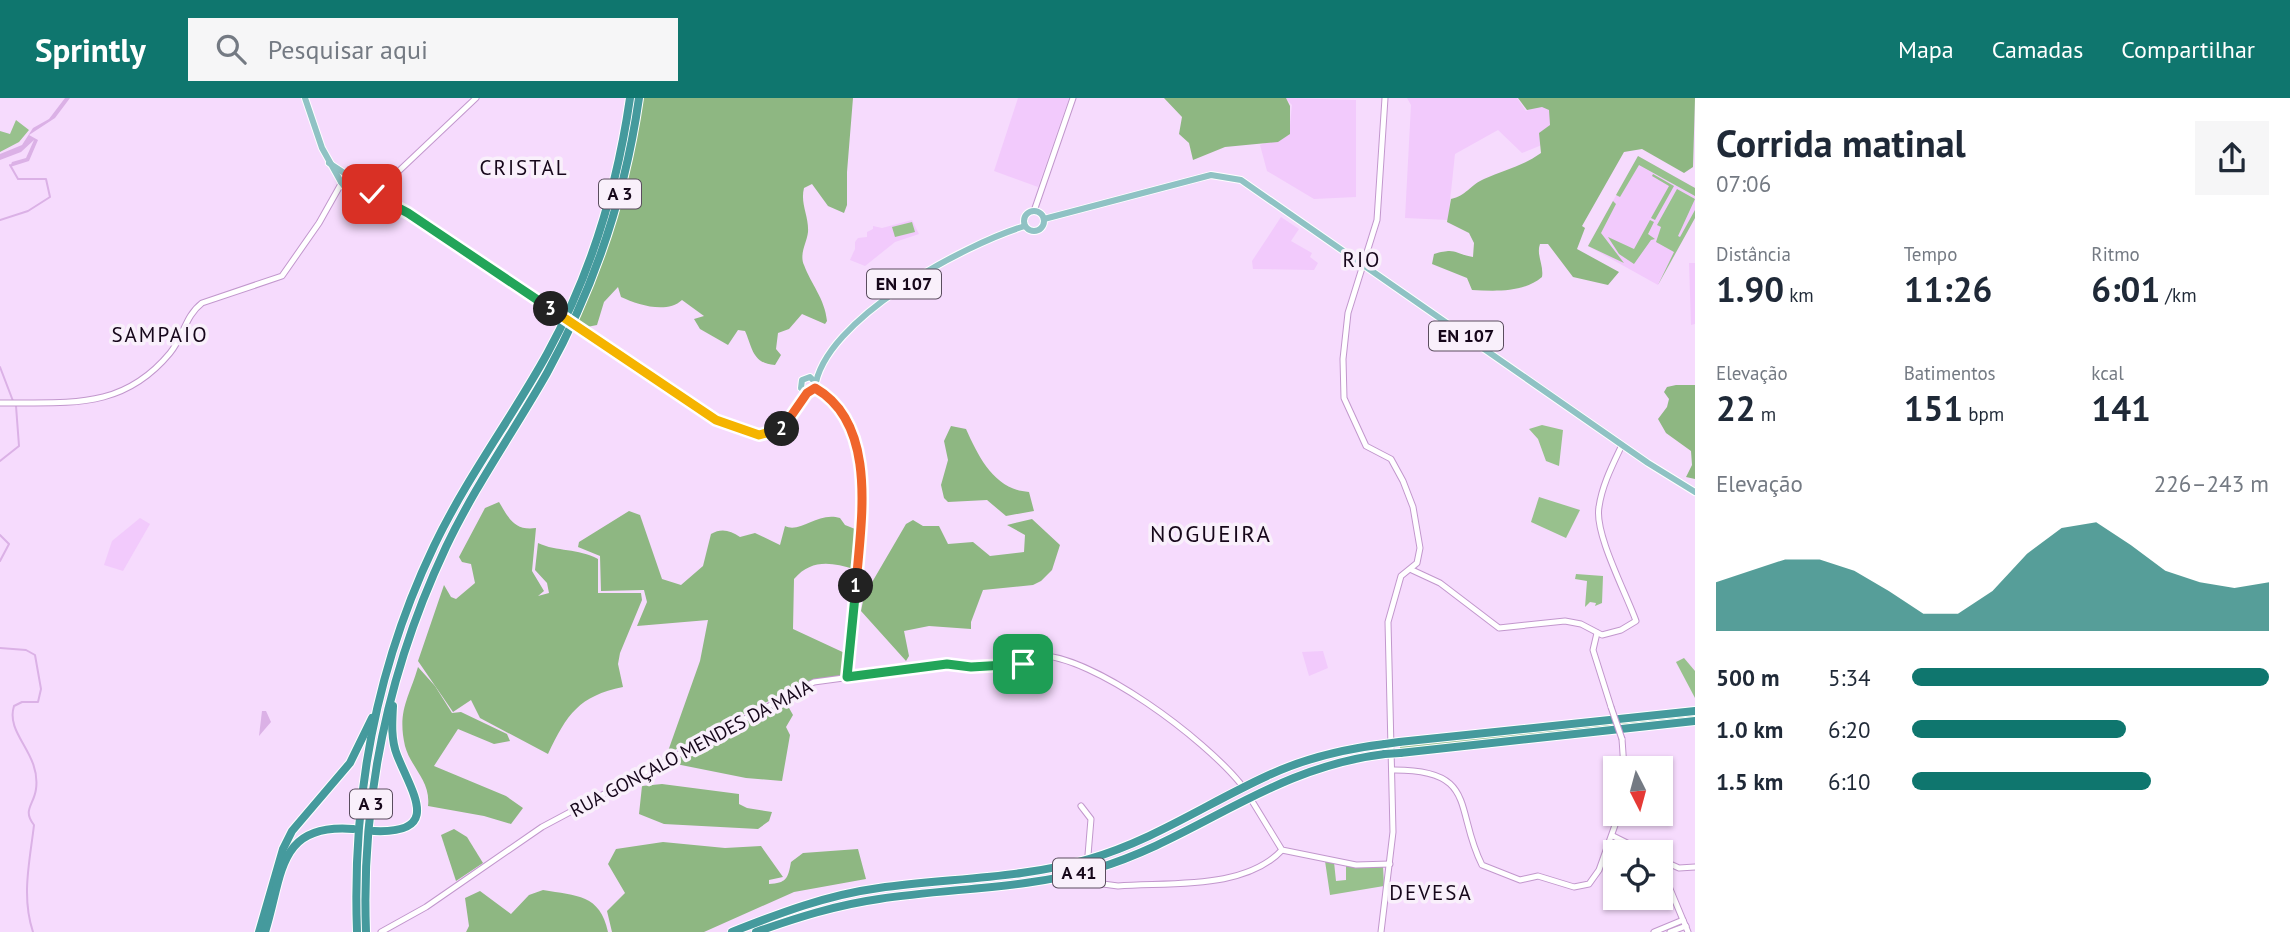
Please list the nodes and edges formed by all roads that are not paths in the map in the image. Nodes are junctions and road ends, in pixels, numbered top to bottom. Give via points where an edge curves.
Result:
1 (305, 98) edge
2 (476, 98) edge
3 (630, 98) edge
4 (639, 98) edge
5 (1073, 98) edge
6 (1385, 98) edge
7 (345, 181) junction
8 (383, 186) junction
9 (350, 190) junction
10 (374, 193) junction
11 (332, 203) junction
12 (1034, 211) junction
13 (1044, 219) junction
14 (1025, 226) junction
15 (1363, 265) junction
16 (815, 385) junction
17 (807, 393) junction
18 (0, 403) edge
19 (1622, 444) junction
20 (1695, 492) edge
21 (1412, 569) junction
22 (1597, 634) junction
23 (847, 677) junction
24 (396, 678) junction
25 (377, 702) junction
26 (1695, 711) edge
27 (1695, 722) edge
28 (1624, 756) edge
29 (1392, 770) junction
30 (1240, 783) dead end
31 (1252, 801) dead end
32 (1081, 806) dead end
33 (1616, 826) edge
34 (353, 829) dead end
35 (374, 831) dead end
36 (1613, 836) junction
37 (1621, 840) edge
38 (1282, 850) junction
39 (1088, 855) dead end
40 (1390, 864) junction
41 (1673, 866) edge
42 (1695, 867) edge
43 (1094, 876) dead end
44 (1673, 895) edge
45 (1686, 926) edge
46 (259, 932) edge
47 (265, 932) edge
48 (357, 932) edge
49 (366, 932) edge
50 (380, 932) edge
51 (732, 932) edge
52 (756, 932) edge
53 (1381, 932) edge
54 (1654, 932) edge
55 (1670, 932) edge

1 - 7 main road, EN 107 via 329,163
2 - 8 street
3 - 25 highway, A 3 via 611,196 583,278 545,357 435,545 398,631
4 - 24 highway, A 3 via 618,205 589,287 551,365 445,549
5 - 12 street
6 - 15 street via 1377,220
7 - 9 main road via 353,186
7 - 10 main road, EN 107
7 - 11 street
8 - 10 street
8 - 10 street
9 - 10 main road, EN 107
9 - 11 street
10 - 17 main road, EN 107, bridge via 716,420 766,435 783,428
11 - 18 street via 282,276 202,303 190,312 173,349 134,385 95,402
12 - 13 main road
12 - 14 main road via 1025,217
13 - 14 main road via 1038,230
13 - 15 main road, EN 107 via 1220,175 1247,183
14 - 16 main road, EN 107 via 905,284 848,331
15 - 19 main road, EN 107
15 - 21 street via 1347,319 1344,398 1366,446 1391,459 1403,481 1420,548
16 - 17 main road, EN 107
16 - 17 main road, EN 107 via 810,377 802,380 801,388
16 - 23 street via 845,418 864,483
19 - 20 main road, EN 107
19 - 22 street via 1601,497 1598,518 1600,536 1636,621 1613,633
21 - 22 street via 1440,583 1499,628 1565,621
21 - 29 street via 1401,576 1388,622
22 - 28 street, bridge via 1592,650
23 - 30 street, RUA GONÇALO MENDES DA MAIA via 947,664 1013,667 1032,656 1058,659 1112,681 1221,760
23 - 50 street, RUA GONÇALO MENDES DA MAIA via 806,686 652,766 542,827 426,907
24 - 35 highway via 393,739 414,788 418,813 397,832
24 - 49 highway, A 3 via 370,810
25 - 46 highway via 349,763 282,849
25 - 48 highway, A 3 via 359,822
26 - 51 highway, A 41, bridge via 1343,750 1293,765 1135,842 1092,858 1036,870 853,892
27 - 52 highway, A 41, bridge via 1334,763 1290,777 1142,851 1086,871 856,902
29 - 36 street via 1426,772 1456,789 1480,862 1520,880 1538,876 1586,886 1600,870
29 - 40 street
31 - 38 street
32 - 39 street via 1091,819
33 - 36 street
34 - 47 highway via 320,829 295,843 287,855
36 - 37 street
38 - 40 street via 1356,865
38 - 43 street via 1254,872 1228,878 1118,886 1103,884
40 - 53 street
41 - 42 street
44 - 45 street
45 - 54 street
45 - 55 street

